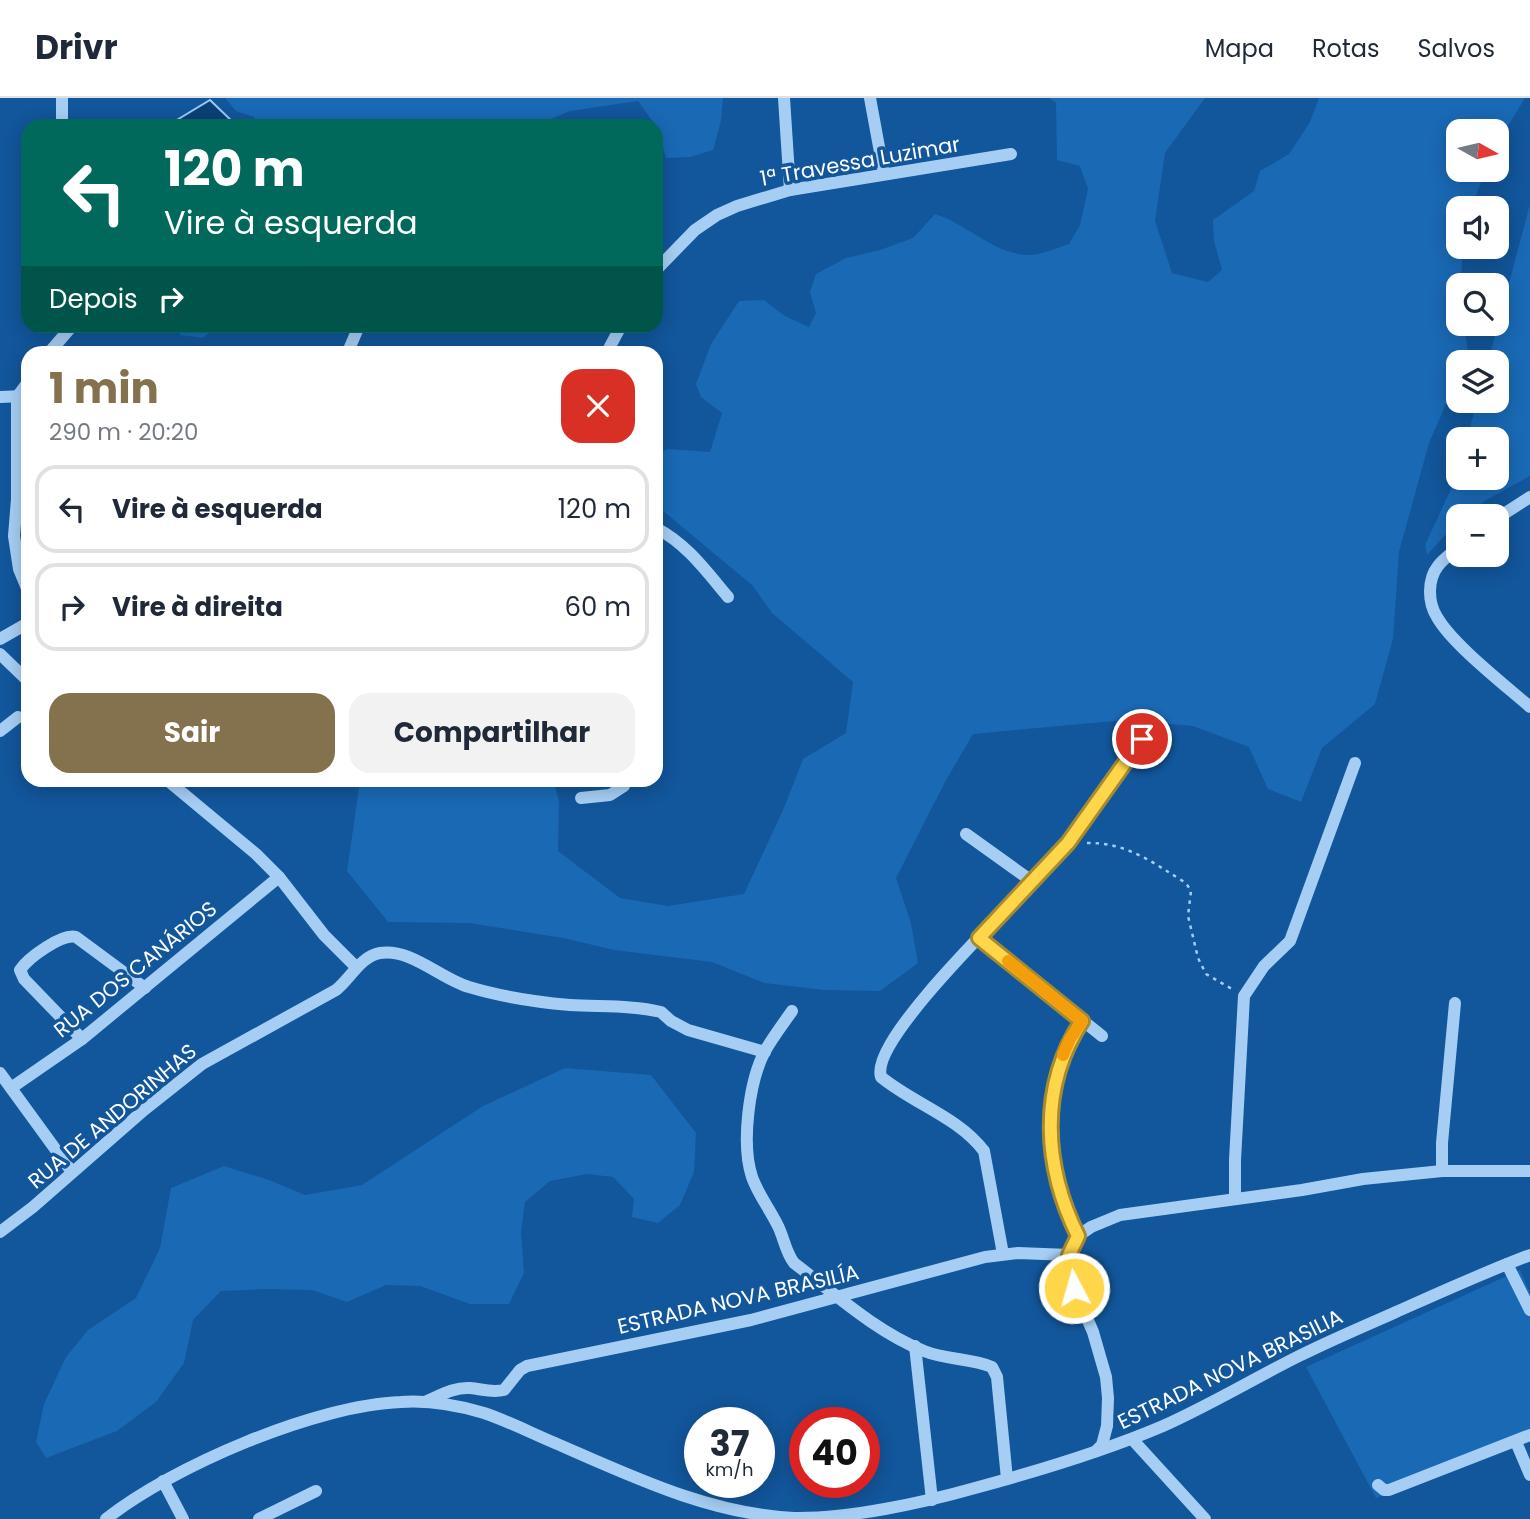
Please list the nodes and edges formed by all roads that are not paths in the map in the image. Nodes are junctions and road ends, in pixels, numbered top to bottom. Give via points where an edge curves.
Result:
1 (62, 98) edge
2 (784, 98) edge
3 (870, 98) edge
4 (62, 119) edge
5 (1011, 154) dead end
6 (884, 174) junction
7 (790, 190) junction
8 (663, 263) edge
9 (21, 396) edge
10 (0, 397) edge
11 (21, 430) edge
12 (1530, 497) edge
13 (1509, 511) edge
14 (663, 532) edge
15 (1446, 559) edge
16 (21, 574) edge
17 (728, 597) dead end
18 (21, 627) edge
19 (0, 639) edge
20 (0, 654) edge
21 (21, 674) edge
22 (1530, 707) edge
23 (18, 717) dead end
24 (0, 731) edge
25 (1142, 739) dead end
26 (1355, 763) dead end
27 (175, 787) edge
28 (622, 787) edge
29 (580, 798) dead end
30 (966, 834) dead end
31 (279, 877) junction
32 (1033, 882) junction
33 (979, 938) junction
34 (356, 967) junction
35 (145, 988) junction
36 (1455, 1003) dead end
37 (792, 1011) dead end
38 (1082, 1021) junction
39 (1102, 1036) dead end
40 (82, 1039) junction
41 (765, 1052) junction
42 (0, 1073) edge
43 (11, 1087) junction
44 (1442, 1171) junction
45 (1530, 1171) edge
46 (72, 1172) junction
47 (1235, 1199) junction
48 (0, 1216) edge
49 (3, 1230) edge
50 (1078, 1236) junction
51 (1003, 1254) junction
52 (1069, 1255) junction
53 (1530, 1255) edge
54 (1507, 1264) junction
55 (838, 1297) junction
56 (1530, 1310) edge
57 (915, 1346) junction
58 (426, 1401) junction
59 (1530, 1435) edge
60 (1132, 1439) junction
61 (1516, 1442) junction
62 (1096, 1451) junction
63 (1530, 1475) edge
64 (1007, 1479) junction
65 (163, 1481) junction
66 (1378, 1485) dead end
67 (316, 1491) dead end
68 (932, 1500) junction
69 (106, 1519) edge
70 (183, 1519) edge
71 (259, 1519) edge
72 (1205, 1519) edge

1 - 4 street
2 - 7 street
3 - 6 street
5 - 6 street, 1ª Travessa Luzimar
6 - 7 street, 1ª Travessa Luzimar
7 - 8 street, 1ª Travessa Luzimar via 717,215
9 - 10 street
11 - 16 street via 14,536
12 - 13 street
14 - 17 street via 695,557
15 - 22 street via 1431,583 1436,617
18 - 19 street
20 - 21 street
23 - 24 street
25 - 32 street via 1068,843
26 - 47 street via 1290,941 1264,966 1244,996
27 - 31 street
28 - 29 street via 610,795
30 - 32 street
31 - 34 street
31 - 35 street, RUA DOS CANÁRIOS
32 - 33 street
33 - 38 street
33 - 51 street via 934,983 900,1031 880,1073 886,1082 961,1129 984,1151
34 - 41 street via 380,953 399,955 460,984 509,997 661,1012 688,1030
34 - 46 street, RUA DE ANDORINHAS via 336,990 202,1064
35 - 40 street, RUA DOS CANÁRIOS
35 - 40 street via 71,935 26,963 20,970 24,979
36 - 44 street
37 - 41 street
38 - 39 street
38 - 50 street via 1070,1039 1051,1094 1057,1184
40 - 43 street, RUA DOS CANÁRIOS
41 - 55 street via 747,1127 752,1177 781,1231 788,1255
42 - 43 street
43 - 46 street
44 - 45 street
44 - 47 street
46 - 49 street, RUA DE ANDORINHAS
47 - 50 street via 1120,1215
48 - 49 street
50 - 52 street
51 - 52 street, ESTRADA NOVA BRASILÍA
51 - 55 street, ESTRADA NOVA BRASILÍA
52 - 62 street via 1074,1288 1106,1377 1107,1426
53 - 54 street, ESTRADA NOVA BRASILIA
54 - 56 street
54 - 60 street, ESTRADA NOVA BRASILIA via 1300,1355 1210,1404
55 - 57 street
55 - 58 street, ESTRADA NOVA BRASILÍA via 527,1367 504,1390 453,1390
57 - 64 street via 995,1370
57 - 68 street
58 - 65 street, ESTRADA NOVA BRASILIA via 376,1405 310,1420
58 - 68 street, ESTRADA NOVA BRASILIA via 486,1414 659,1487 748,1513 821,1517
59 - 61 street
60 - 62 street, ESTRADA NOVA BRASILIA
60 - 72 street
61 - 63 street
61 - 66 street via 1388,1490
62 - 64 street, ESTRADA NOVA BRASILIA
64 - 68 street, ESTRADA NOVA BRASILIA
65 - 69 street, ESTRADA NOVA BRASILIA
65 - 70 street
67 - 71 street

